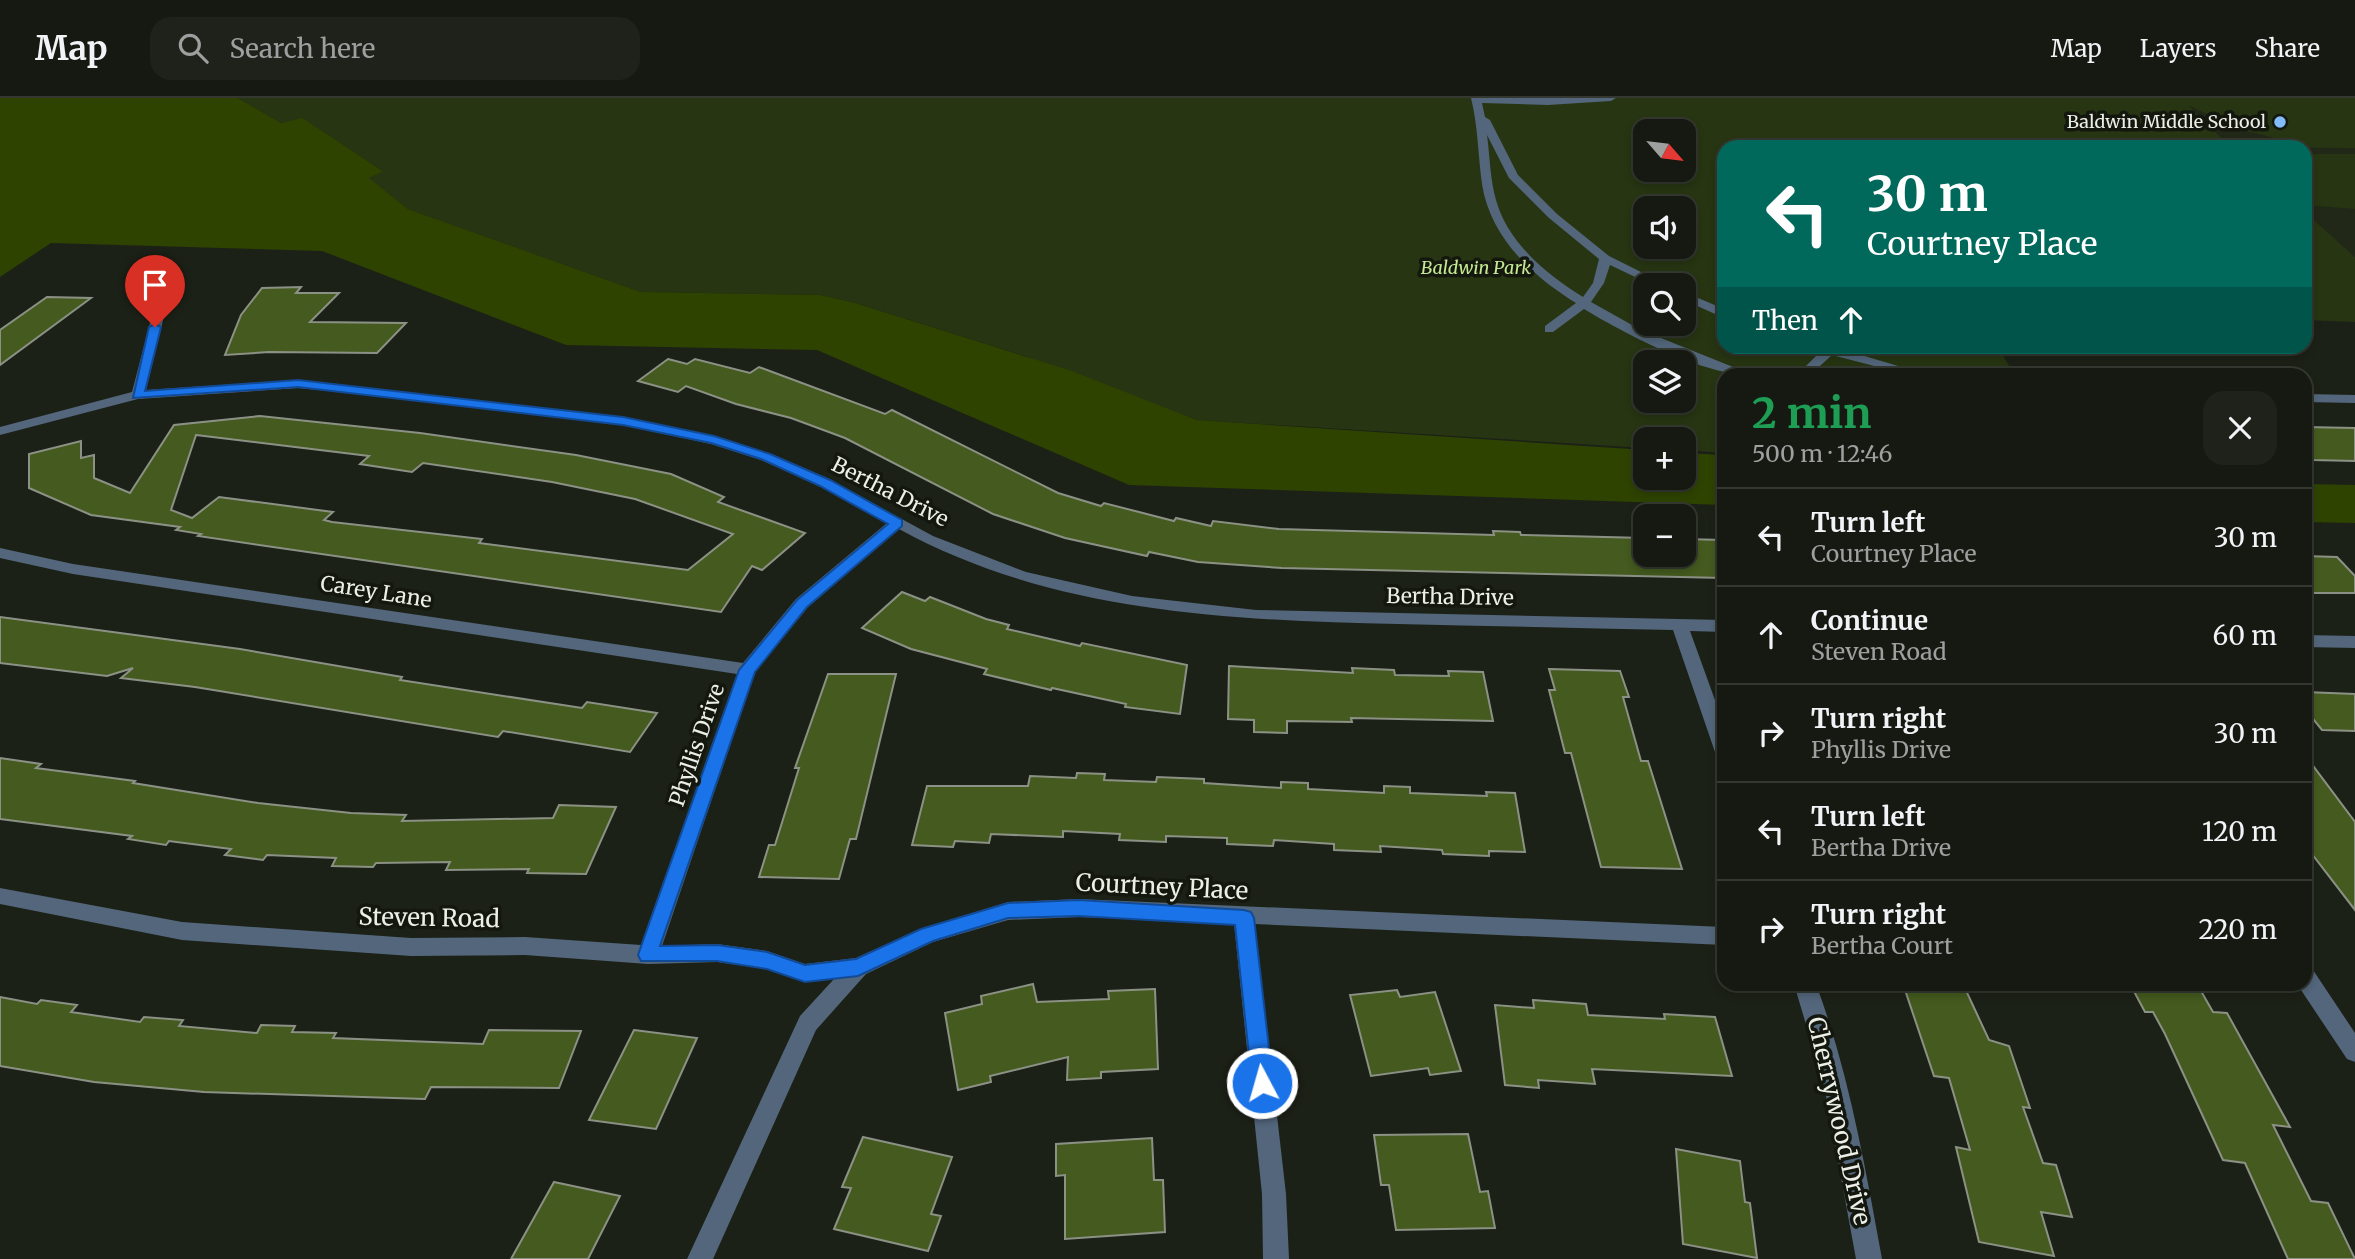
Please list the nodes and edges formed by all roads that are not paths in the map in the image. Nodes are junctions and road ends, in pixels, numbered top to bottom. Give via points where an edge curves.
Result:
1 (1611, 98) edge
2 (1477, 102) edge
3 (1605, 258) junction
4 (1636, 273) edge
5 (1696, 301) edge
6 (1583, 303) junction
7 (161, 304) dead end
8 (1717, 311) edge
9 (1549, 329) dead end
10 (1825, 354) edge
11 (1840, 354) edge
12 (1723, 368) edge
13 (1810, 368) edge
14 (1895, 368) edge
15 (138, 395) junction
16 (2312, 398) edge
17 (2355, 399) edge
18 (0, 431) edge
19 (897, 523) junction
20 (0, 552) edge
21 (1680, 625) junction
22 (1717, 626) edge
23 (2312, 640) edge
24 (2355, 642) edge
25 (747, 670) junction
26 (1717, 732) edge
27 (0, 896) edge
28 (1244, 918) junction
29 (1717, 936) edge
30 (648, 955) junction
31 (858, 967) junction
32 (2312, 988) edge
33 (1808, 991) edge
34 (2355, 1052) edge
35 (700, 1259) edge
36 (1276, 1259) edge
37 (1869, 1259) edge

1 - 2 street
2 - 3 street via 1513,176
2 - 6 street via 1495,214 1516,250
3 - 4 street
3 - 6 street via 1602,282
5 - 8 street
6 - 9 street
6 - 12 street via 1653,341
7 - 15 street
10 - 13 street
11 - 14 street
15 - 18 street, Bertha Drive
15 - 19 street, Bertha Drive via 298,384 623,421 714,440 766,457
16 - 17 street
19 - 21 street, Bertha Drive via 1022,576 1132,601 1256,615
19 - 25 street, Phyllis Drive via 802,603
20 - 25 street, Carey Lane via 73,569
21 - 22 street, Bertha Drive
21 - 26 street
23 - 24 street
25 - 30 street, Phyllis Drive
27 - 30 street, Steven Road via 183,931 411,947 525,946
28 - 29 street, Courtney Place
28 - 31 street, Courtney Place via 1079,908 1008,911 928,934
28 - 36 street via 1274,1194
30 - 31 street, Steven Road via 717,953 767,960 805,973
31 - 35 street, Courtney Place via 808,1023
32 - 34 street
33 - 37 street, Cherrywood Drive via 1840,1100

